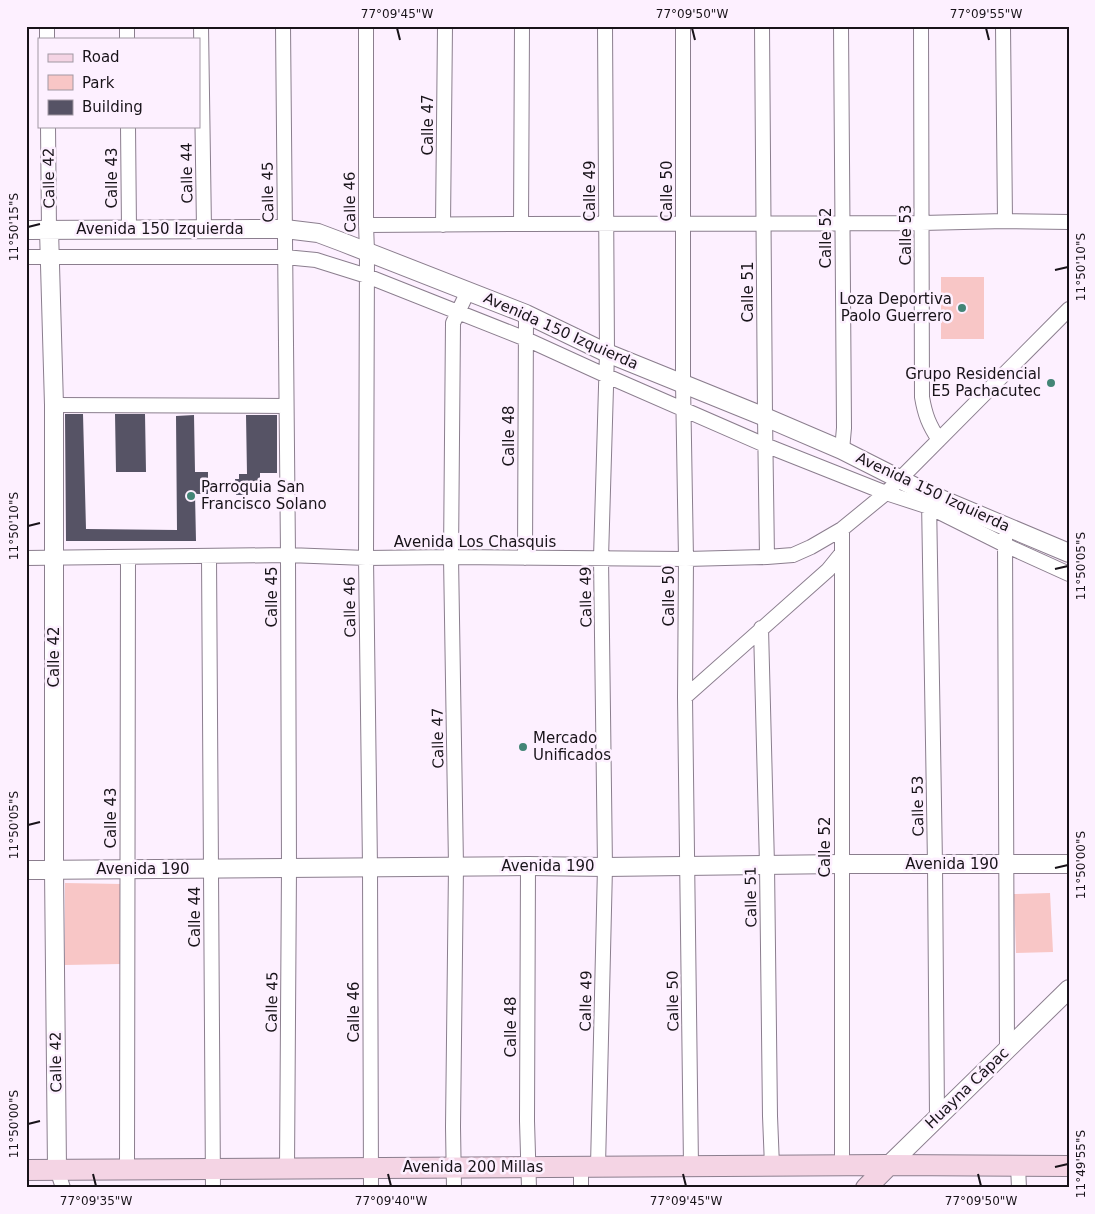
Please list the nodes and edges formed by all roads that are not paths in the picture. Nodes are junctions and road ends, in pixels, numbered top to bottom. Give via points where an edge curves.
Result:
1 (201, 26) edge
2 (283, 26) edge
3 (366, 26) edge
4 (445, 26) edge
5 (522, 26) edge
6 (605, 26) edge
7 (683, 26) edge
8 (762, 26) edge
9 (841, 26) edge
10 (921, 26) edge
11 (1003, 26) edge
12 (48, 128) edge
13 (128, 128) edge
14 (1005, 221) junction
15 (1069, 222) edge
16 (842, 223) junction
17 (922, 223) junction
18 (521, 224) junction
19 (606, 224) junction
20 (683, 224) junction
21 (763, 224) junction
22 (366, 225) junction
23 (443, 225) junction
24 (129, 229) junction
25 (204, 229) junction
26 (284, 229) junction
27 (26, 230) edge
28 (50, 230) junction
29 (367, 251) junction
30 (50, 256) junction
31 (26, 257) edge
32 (285, 257) junction
33 (367, 276) junction
34 (468, 291) junction
35 (1069, 309) edge
36 (458, 312) junction
37 (526, 314) junction
38 (526, 339) junction
39 (607, 353) junction
40 (607, 376) junction
41 (683, 383) junction
42 (54, 404) junction
43 (286, 406) junction
44 (684, 410) junction
45 (765, 417) junction
46 (939, 440) junction
47 (765, 445) junction
48 (842, 450) junction
49 (900, 480) junction
50 (886, 493) junction
51 (929, 500) junction
52 (1005, 526) junction
53 (842, 529) junction
54 (1005, 545) junction
55 (1069, 553) edge
56 (841, 554) junction
57 (288, 555) junction
58 (209, 556) junction
59 (128, 557) junction
60 (451, 557) junction
61 (767, 557) junction
62 (26, 558) edge
63 (54, 558) junction
64 (366, 558) junction
65 (525, 558) junction
66 (601, 558) junction
67 (686, 559) junction
68 (1069, 574) edge
69 (762, 628) junction
70 (685, 697) junction
71 (842, 864) junction
72 (935, 864) junction
73 (1005, 864) junction
74 (1069, 864) edge
75 (688, 865) junction
76 (767, 865) junction
77 (456, 866) junction
78 (528, 866) junction
79 (370, 867) junction
80 (605, 867) junction
81 (211, 868) junction
82 (289, 868) junction
83 (127, 869) junction
84 (26, 870) edge
85 (54, 870) junction
86 (1069, 989) edge
87 (1006, 1050) junction
88 (938, 1117) junction
89 (842, 1165) junction
90 (889, 1165) junction
91 (590, 1166) junction
92 (691, 1166) junction
93 (772, 1166) junction
94 (1018, 1166) junction
95 (1069, 1166) edge
96 (455, 1167) junction
97 (529, 1167) junction
98 (286, 1168) junction
99 (371, 1168) junction
100 (127, 1169) junction
101 (26, 1170) edge
102 (213, 1178) edge
103 (60, 1179) edge
104 (371, 1188) edge
105 (454, 1188) edge
106 (529, 1188) edge
107 (581, 1188) edge
108 (866, 1188) edge
109 (1019, 1188) edge

1 - 25 street, Calle 44
2 - 26 street, Calle 45
3 - 22 street, Calle 46
4 - 23 street, Calle 47
5 - 18 street
6 - 19 street, Calle 49
7 - 20 street, Calle 50
8 - 21 street, Calle 51
9 - 16 street, Calle 52
10 - 17 street, Calle 53
11 - 14 street
12 - 28 street, Calle 42
13 - 24 street, Calle 43
14 - 15 street
14 - 17 street
16 - 17 street
16 - 21 street
16 - 48 street, Calle 52
17 - 46 street, Calle 53 via 922,397 929,424
18 - 19 street
18 - 23 street
19 - 20 street
19 - 39 street, Calle 49
20 - 21 street
20 - 41 street, Calle 50
21 - 45 street, Calle 51
22 - 23 street
22 - 29 street, Calle 46
24 - 25 street, Avenida 150 Izquierda
24 - 28 street, Avenida 150 Izquierda
25 - 26 street, Avenida 150 Izquierda
26 - 29 street, Avenida 150 Izquierda via 318,233
26 - 32 street, Calle 45
27 - 28 street, Avenida 150 Izquierda
28 - 30 street, Calle 42
29 - 33 street, Calle 46
29 - 34 street, Avenida 150 Izquierda
30 - 31 street, Avenida 150 Izquierda
30 - 32 street, Avenida 150 Izquierda
30 - 42 street, Calle 42
32 - 33 street, Avenida 150 Izquierda via 316,260
32 - 43 street, Calle 45
33 - 36 street, Avenida 150 Izquierda
33 - 64 street, Calle 46
34 - 36 street, Calle 47
34 - 37 street, Avenida 150 Izquierda
35 - 46 street, Avenida Los Chasquis
36 - 38 street, Avenida 150 Izquierda
36 - 60 street, Calle 47 via 452,323
37 - 38 street, Calle 48
37 - 39 street, Avenida 150 Izquierda
38 - 40 street, Avenida 150 Izquierda
38 - 65 street, Calle 48
39 - 40 street, Calle 49
39 - 41 street, Avenida 150 Izquierda
40 - 44 street, Avenida 150 Izquierda
40 - 66 street, Calle 49
41 - 44 street, Calle 50
41 - 45 street, Avenida 150 Izquierda
42 - 43 street
42 - 63 street, Calle 42
43 - 57 street, Calle 45
44 - 47 street, Avenida 150 Izquierda
44 - 67 street, Calle 50
45 - 47 street, Calle 51
45 - 48 street, Avenida 150 Izquierda
46 - 49 street, Avenida Los Chasquis
47 - 50 street, Avenida 150 Izquierda
47 - 61 street, Calle 51
48 - 49 street, Avenida 150 Izquierda
49 - 50 street, Avenida Los Chasquis
49 - 51 street, Avenida 150 Izquierda
50 - 51 street, Avenida 150 Izquierda
50 - 53 street, Avenida Los Chasquis
51 - 52 street, Avenida 150 Izquierda
51 - 54 street, Avenida 150 Izquierda
51 - 72 street, Calle 53
52 - 54 street
52 - 55 street, Avenida 150 Izquierda
53 - 56 street, Calle 52
53 - 61 street, Avenida Los Chasquis via 793,555
54 - 68 street, Avenida 150 Izquierda
54 - 73 street
56 - 69 street via 828,570
56 - 71 street, Calle 52
57 - 58 street, Avenida Los Chasquis
57 - 64 street, Avenida Los Chasquis
57 - 82 street, Calle 45
58 - 59 street, Avenida Los Chasquis
58 - 81 street, Calle 44
59 - 63 street, Avenida Los Chasquis
59 - 83 street, Calle 43
60 - 64 street, Avenida Los Chasquis
60 - 65 street, Avenida Los Chasquis
60 - 77 street, Calle 47
61 - 67 street, Avenida Los Chasquis
62 - 63 street, Avenida Los Chasquis
63 - 85 street, Calle 42
64 - 79 street, Calle 46
65 - 66 street, Avenida Los Chasquis
66 - 67 street, Avenida Los Chasquis
66 - 80 street, Calle 49
67 - 70 street, Calle 50
69 - 70 street
69 - 76 street, Calle 51
70 - 75 street, Calle 50
71 - 72 street, Avenida 190
71 - 76 street, Avenida 190
71 - 89 street, Calle 52
72 - 73 street, Avenida 190
72 - 88 street, Calle 53
73 - 74 street, Avenida 190
73 - 87 street
75 - 76 street, Avenida 190
75 - 80 street, Avenida 190
75 - 92 street, Calle 50
76 - 93 street, Calle 51
77 - 78 street, Avenida 190
77 - 79 street, Avenida 190
77 - 96 street, Calle 47
78 - 80 street, Avenida 190
78 - 97 street, Calle 48
79 - 82 street, Avenida 190
79 - 99 street, Calle 46
80 - 91 street, Calle 49
81 - 82 street, Avenida 190
81 - 83 street, Avenida 190
81 - 102 street, Calle 44
82 - 98 street, Calle 45
83 - 85 street, Avenida 190
83 - 100 street, Calle 43
84 - 85 street, Avenida 190
85 - 103 street, Calle 42
86 - 87 street, Huayna Cápac
87 - 88 street, Huayna Cápac
88 - 90 street, Huayna Cápac
89 - 90 main road, Avenida 200 Millas
89 - 93 main road, Avenida 200 Millas
90 - 94 main road, Avenida 200 Millas
90 - 108 main road, Huayna Cápac
91 - 92 main road, Avenida 200 Millas
91 - 97 main road, Avenida 200 Millas
91 - 107 street, Calle 49
92 - 93 main road, Avenida 200 Millas
94 - 95 main road, Avenida 200 Millas
94 - 109 street
96 - 97 main road, Avenida 200 Millas
96 - 99 main road, Avenida 200 Millas
96 - 105 street, Calle 47
97 - 106 street, Calle 48
98 - 99 main road, Avenida 200 Millas
98 - 102 main road, Avenida 200 Millas
99 - 104 street, Calle 46
100 - 102 main road, Avenida 200 Millas
100 - 103 main road, Avenida 200 Millas
101 - 103 main road, Avenida 200 Millas

